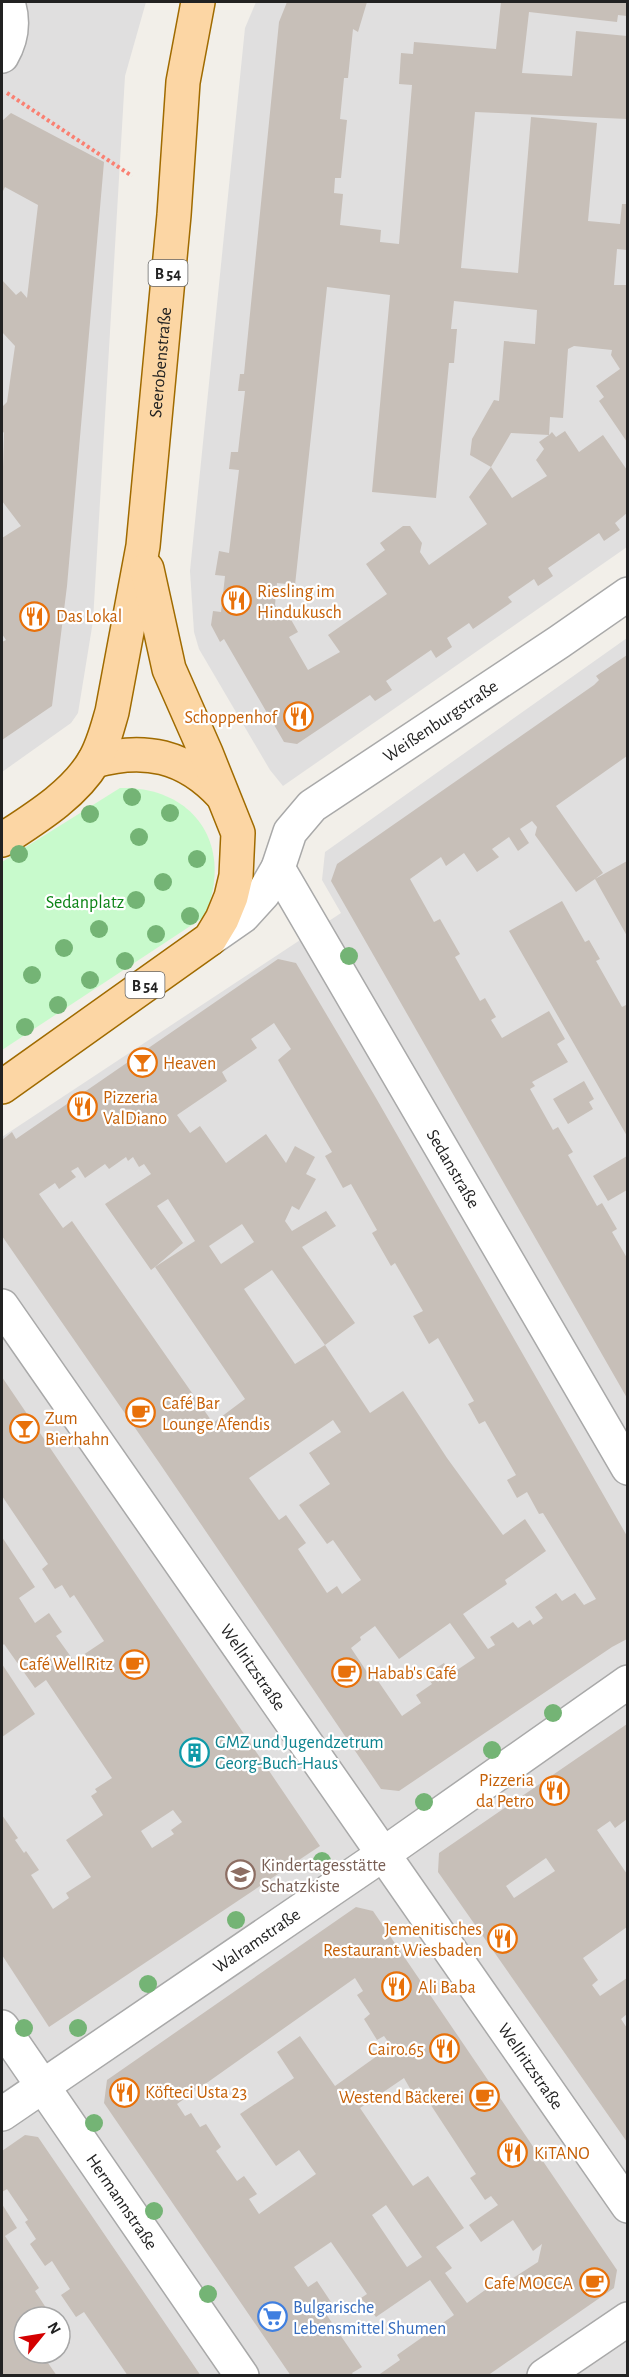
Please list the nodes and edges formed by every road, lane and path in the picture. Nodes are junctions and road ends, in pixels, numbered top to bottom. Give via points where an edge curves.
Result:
1 (8, 2) edge
2 (198, 2) edge
3 (2, 56) edge
4 (2, 89) edge
5 (132, 177) dead end
6 (143, 546) junction
7 (627, 594) edge
8 (94, 761) junction
9 (225, 799) junction
10 (2, 840) edge
11 (278, 868) junction
12 (210, 939) junction
13 (2, 1087) edge
14 (2, 1306) edge
15 (627, 1468) edge
16 (627, 1682) edge
17 (382, 1855) junction
18 (2, 2027) edge
19 (43, 2087) junction
20 (2, 2114) edge
21 (627, 2206) edge
22 (627, 2319) edge
23 (242, 2376) edge
24 (544, 2376) edge

1 - 3 street via 11,32
2 - 6 main road, Seerobenstraße / B 54 via 183,82
4 - 5 path
6 - 8 main road, B 54 via 112,712
6 - 9 main road, B 54 via 169,669
7 - 11 street, Weißenburgstraße via 312,806 290,832
8 - 9 main road via 117,755 165,758 188,767
8 - 10 main road, B 54 via 54,803
9 - 12 main road, B 54 via 238,832 237,865 231,897
11 - 12 street via 263,894 243,916
11 - 15 street, Sedanstraße
12 - 13 main road, B 54
14 - 17 street, Wellritzstraße
16 - 17 street, Walramstraße
17 - 19 street, Walramstraße
17 - 21 street, Wellritzstraße
18 - 19 street, Hermannstraße
19 - 20 street, Walramstraße
19 - 23 street, Hermannstraße
22 - 24 street

